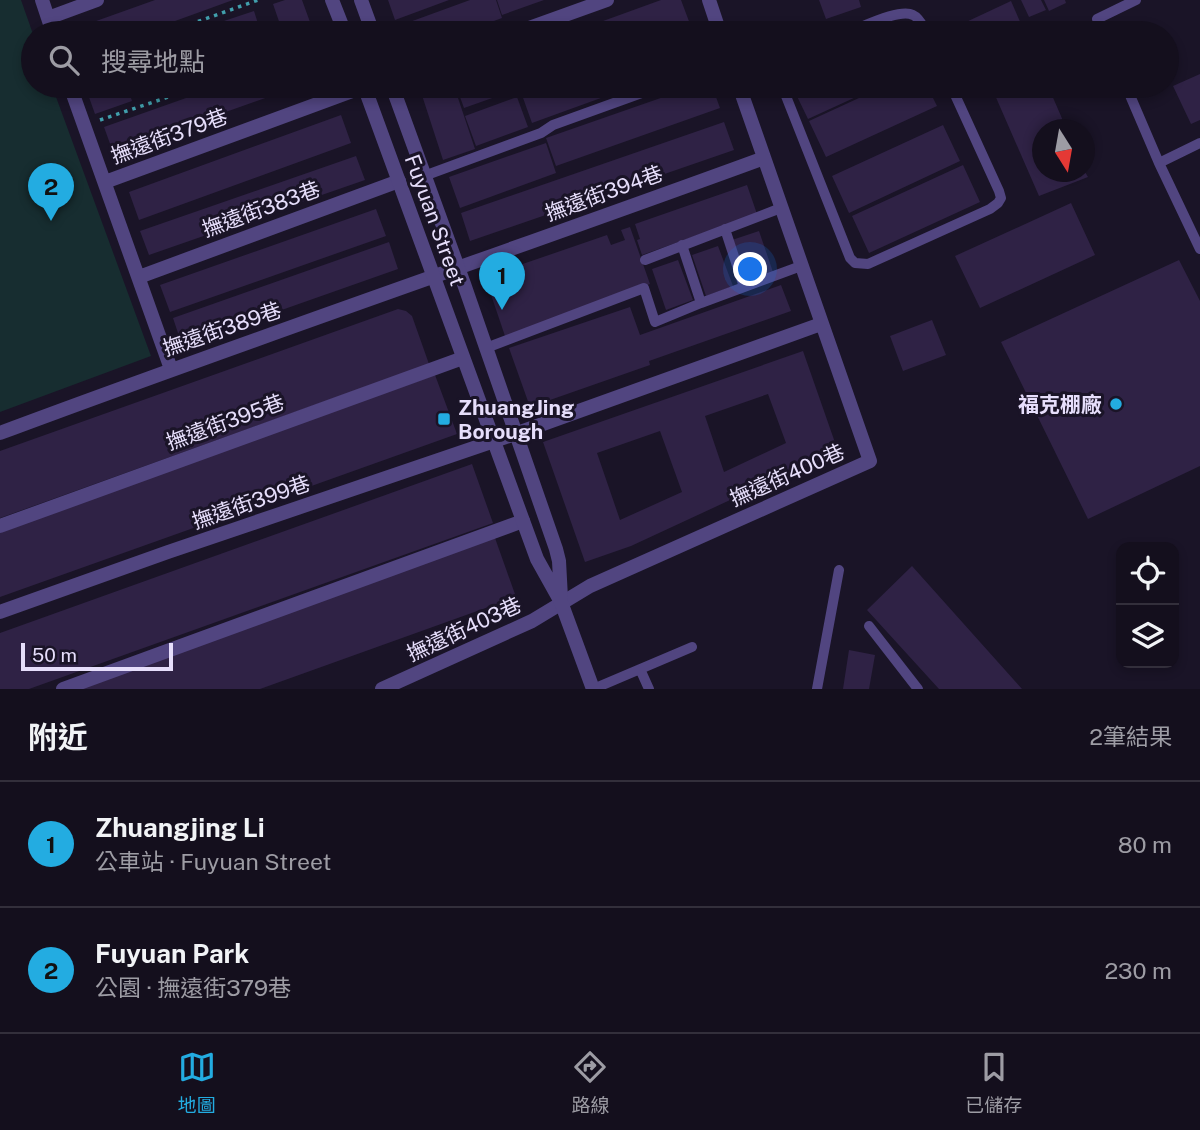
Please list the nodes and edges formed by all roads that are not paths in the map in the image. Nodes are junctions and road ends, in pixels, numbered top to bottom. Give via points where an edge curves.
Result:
1 (42, 0) edge
2 (97, 0) edge
3 (332, 0) edge
4 (361, 0) edge
5 (607, 0) edge
6 (709, 0) edge
7 (1136, 0) edge
8 (48, 18) junction
9 (49, 21) edge
10 (340, 21) edge
11 (369, 21) edge
12 (548, 21) edge
13 (716, 21) edge
14 (879, 21) edge
15 (919, 21) edge
16 (1098, 21) edge
17 (74, 98) edge
18 (331, 98) edge
19 (368, 98) edge
20 (396, 98) edge
21 (629, 98) edge
22 (743, 98) edge
23 (787, 98) edge
24 (956, 98) edge
25 (1131, 98) edge
26 (1200, 143) edge
27 (764, 158) junction
28 (1159, 163) junction
29 (424, 176) junction
30 (105, 181) junction
31 (399, 181) junction
32 (781, 208) junction
33 (724, 229) junction
34 (682, 245) junction
35 (1200, 249) edge
36 (645, 260) dead end
37 (801, 267) junction
38 (459, 269) junction
39 (139, 276) junction
40 (434, 277) junction
41 (744, 287) junction
42 (701, 303) junction
43 (821, 324) junction
44 (486, 348) junction
45 (463, 358) junction
46 (171, 369) junction
47 (0, 433) edge
48 (516, 434) junction
49 (494, 441) junction
50 (523, 521) junction
51 (0, 526) edge
52 (839, 570) dead end
53 (561, 602) junction
54 (0, 612) edge
55 (869, 626) dead end
56 (692, 647) dead end
57 (640, 668) junction
58 (63, 689) edge
59 (382, 689) edge
60 (593, 689) edge
61 (649, 689) edge
62 (817, 689) edge
63 (918, 689) edge

1 - 8 street
2 - 8 street
3 - 10 street
4 - 11 street
5 - 12 street
6 - 13 street
7 - 16 lane
8 - 9 street
14 - 15 lane via 910,13
17 - 30 street
18 - 30 street, 撫遠街379巷
19 - 31 street, Fuyuan Street
20 - 29 street, Fuyuan Street
21 - 29 lane
22 - 27 street
23 - 24 lane via 850,258 868,264 998,204 999,191
25 - 28 lane
26 - 28 lane
27 - 32 street
27 - 38 street, 撫遠街394巷
28 - 35 lane
29 - 38 street, Fuyuan Street
30 - 39 street
31 - 39 street, 撫遠街383巷
31 - 40 street, Fuyuan Street
32 - 33 lane
32 - 37 street
33 - 34 lane
33 - 41 lane
34 - 36 lane
34 - 42 lane
37 - 41 lane
37 - 43 street
38 - 40 street, 撫遠街389巷
38 - 44 street, Fuyuan Street
39 - 46 street
40 - 45 street, Fuyuan Street
40 - 46 street, 撫遠街389巷
41 - 42 lane
42 - 44 lane via 655,322 644,288
43 - 48 street
43 - 53 street, 撫遠街400巷 via 870,461
44 - 48 street, Fuyuan Street
45 - 49 street, Fuyuan Street
45 - 51 street, 撫遠街395巷
46 - 47 street, 撫遠街389巷
48 - 49 street, 撫遠街399巷
48 - 53 street, Fuyuan Street via 556,549
49 - 50 street, Fuyuan Street
49 - 54 street, 撫遠街399巷
50 - 53 street, Fuyuan Street via 540,568
50 - 58 street
52 - 62 lane
53 - 59 street, 撫遠街403巷 via 532,621
53 - 60 street, Fuyuan Street
55 - 63 lane
56 - 57 lane
57 - 60 lane
57 - 61 lane

